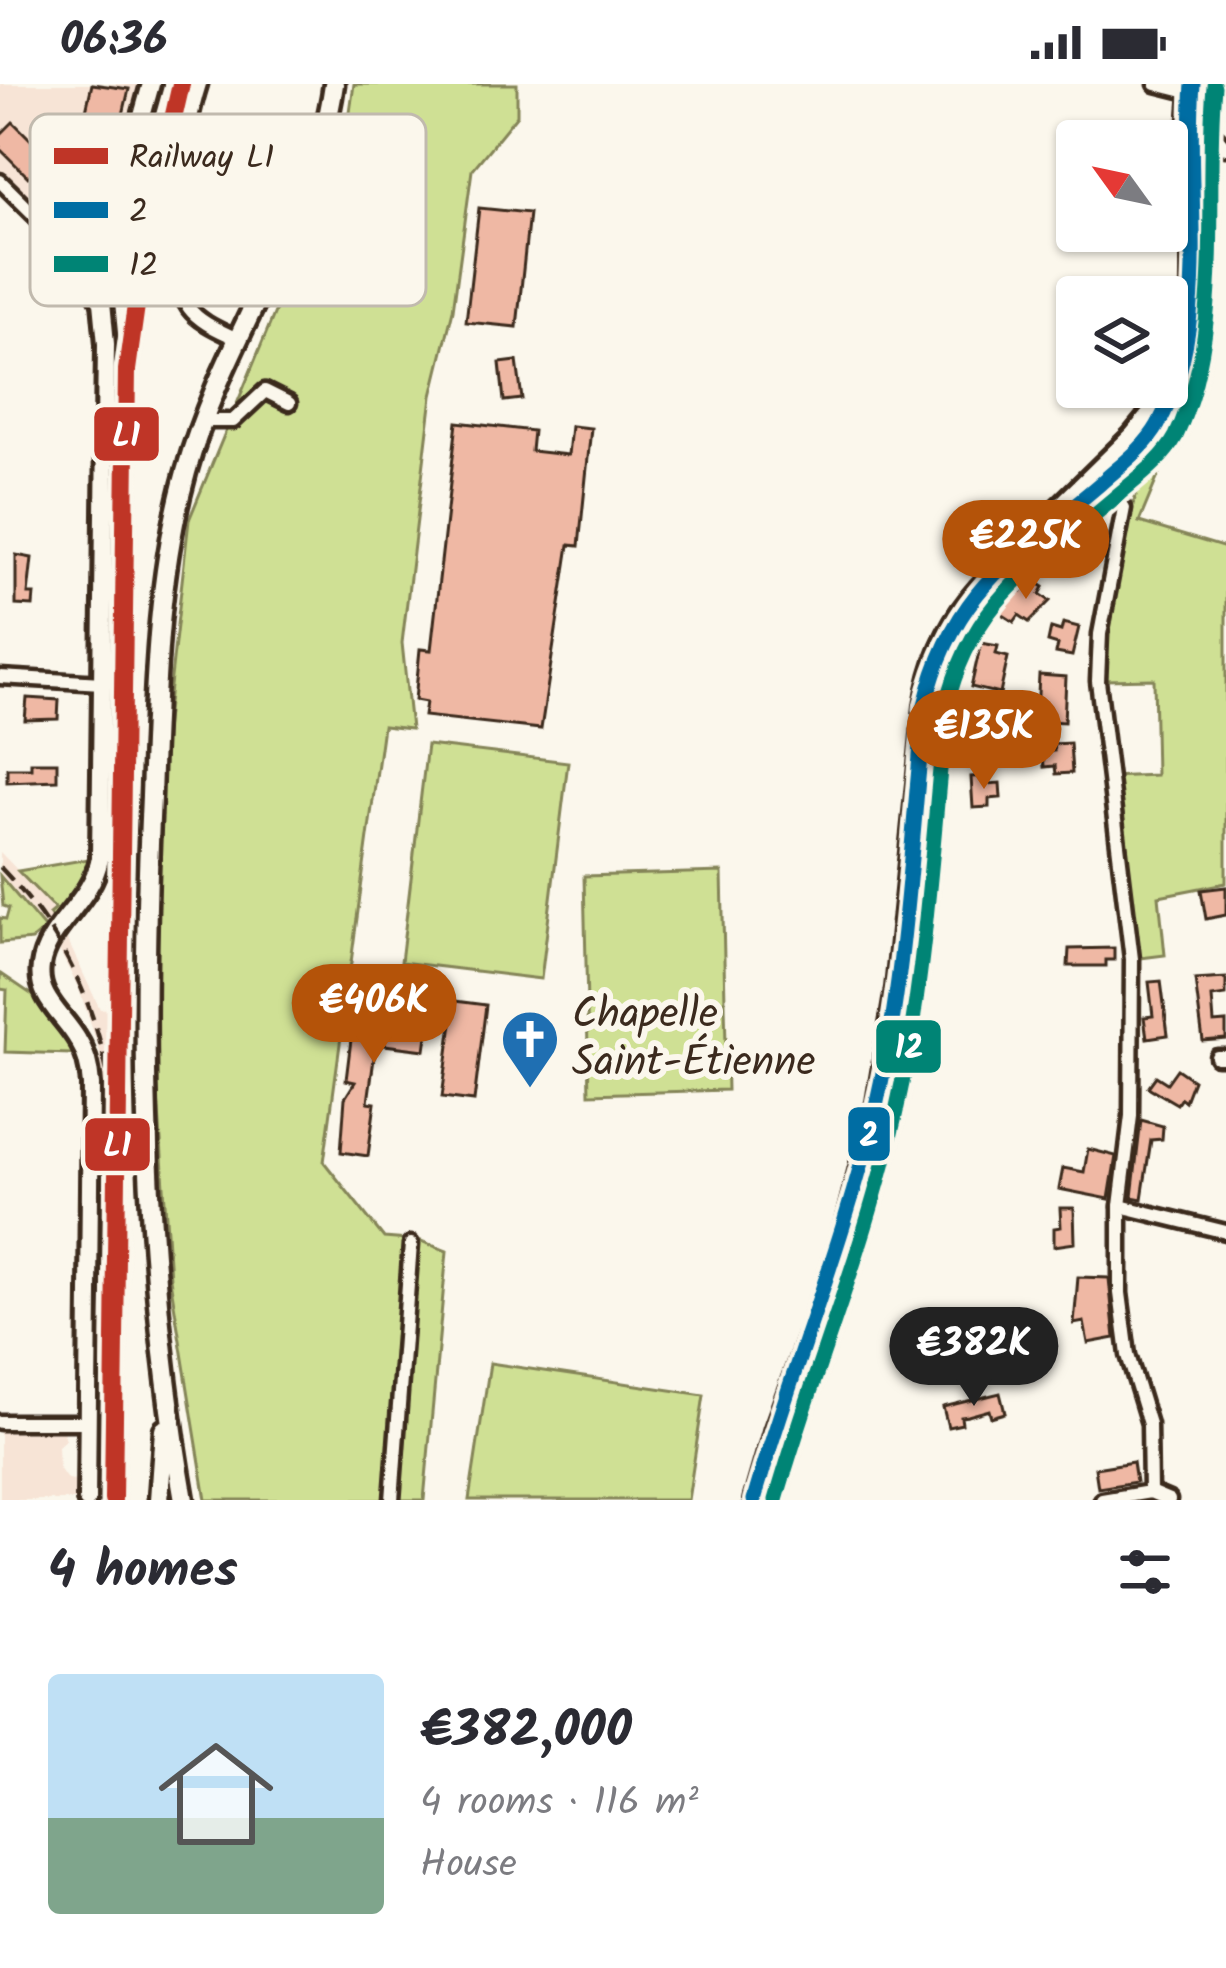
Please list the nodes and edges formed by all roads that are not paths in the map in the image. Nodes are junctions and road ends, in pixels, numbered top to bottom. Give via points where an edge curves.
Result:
1 (151, 84) edge
2 (200, 84) edge
3 (334, 84) edge
4 (1156, 84) edge
5 (1192, 89) edge
6 (143, 114) edge
7 (193, 114) edge
8 (326, 114) edge
9 (1189, 123) junction
10 (1226, 148) edge
11 (0, 181) edge
12 (30, 210) edge
13 (102, 306) edge
14 (189, 306) edge
15 (253, 306) edge
16 (237, 339) junction
17 (289, 403) dead end
18 (202, 421) junction
19 (1102, 473) junction
20 (0, 677) edge
21 (95, 683) junction
22 (1120, 1206) junction
23 (1226, 1232) edge
24 (411, 1244) dead end
25 (168, 1402) junction
26 (0, 1422) edge
27 (88, 1422) junction
28 (1150, 1492) junction
29 (87, 1500) edge
30 (158, 1500) edge
31 (184, 1500) edge
32 (392, 1500) edge
33 (754, 1500) edge
34 (1102, 1500) edge
35 (1168, 1500) edge

1 - 6 street
2 - 7 street
3 - 8 main road
4 - 5 street
5 - 9 street
9 - 10 street via 1211,130
9 - 19 street via 1187,348 1155,430
11 - 12 street
13 - 21 street
14 - 16 street
15 - 16 main road
16 - 18 main road
17 - 18 street via 266,391 233,421
18 - 25 main road via 166,571 148,858 146,1167
19 - 22 street via 1124,508 1098,660 1132,959 1131,1116
19 - 33 street via 968,598 934,663 877,1102 836,1259
20 - 21 street
21 - 27 street via 99,867 43,958 41,982 82,1046 91,1085
22 - 23 street
22 - 28 street via 1120,1305 1149,1424
24 - 32 street
25 - 30 main road
25 - 31 main road
26 - 27 street
27 - 29 street
28 - 34 street
28 - 35 street

